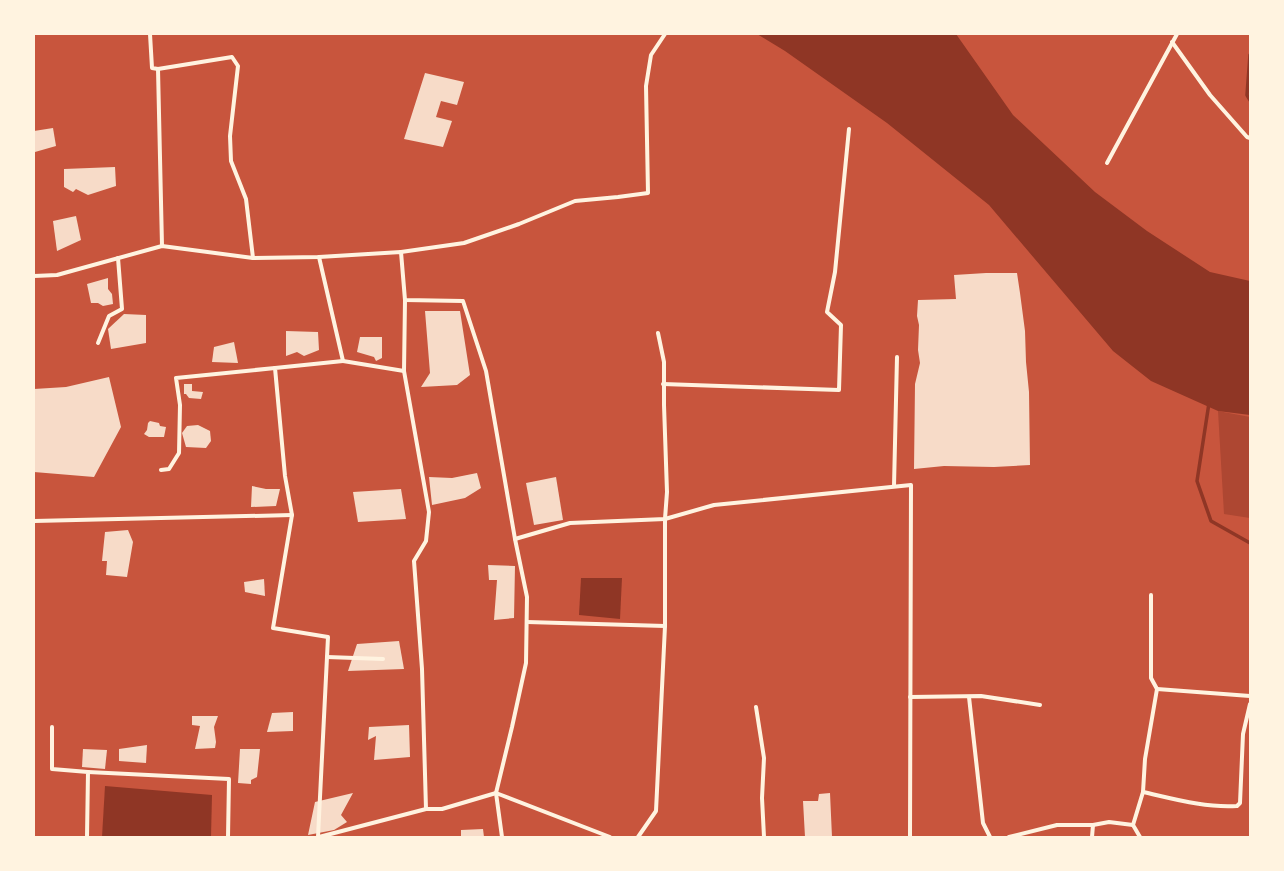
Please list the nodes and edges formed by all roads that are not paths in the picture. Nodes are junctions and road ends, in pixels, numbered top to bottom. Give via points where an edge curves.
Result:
1 (150, 34) edge
2 (665, 34) edge
3 (1177, 34) edge
4 (1172, 42) junction
5 (158, 69) junction
6 (849, 129) dead end
7 (1250, 138) edge
8 (1107, 163) dead end
9 (162, 246) junction
10 (401, 252) junction
11 (319, 257) junction
12 (118, 258) junction
13 (253, 258) junction
14 (34, 276) edge
15 (405, 300) junction
16 (658, 333) dead end
17 (98, 343) dead end
18 (897, 357) dead end
19 (343, 360) junction
20 (275, 368) junction
21 (404, 371) junction
22 (663, 384) junction
23 (161, 470) dead end
24 (894, 486) junction
25 (292, 516) junction
26 (665, 519) junction
27 (34, 521) edge
28 (515, 539) junction
29 (1151, 595) dead end
30 (527, 622) junction
31 (665, 626) junction
32 (327, 657) junction
33 (383, 659) dead end
34 (1157, 689) junction
35 (1250, 696) edge
36 (910, 697) junction
37 (969, 697) junction
38 (1250, 704) edge
39 (1040, 705) dead end
40 (756, 707) dead end
41 (52, 727) dead end
42 (88, 772) junction
43 (1143, 792) junction
44 (496, 793) junction
45 (426, 809) junction
46 (1093, 825) junction
47 (1133, 825) junction
48 (87, 837) edge
49 (228, 837) edge
50 (319, 837) edge
51 (502, 837) edge
52 (610, 837) edge
53 (638, 837) edge
54 (764, 837) edge
55 (910, 837) edge
56 (990, 837) edge
57 (1009, 837) edge
58 (1092, 837) edge
59 (1140, 837) edge

1 - 5 street via 152,68
2 - 10 street via 651,55 646,86 648,193 575,201 464,242
3 - 4 street
4 - 7 street via 1223,112 1246,137
4 - 8 street
5 - 9 street
5 - 13 street via 232,57 238,66 230,136 231,161 246,200
6 - 22 street via 835,272 828,312 841,325 839,390
9 - 12 street
9 - 13 street
10 - 11 street
10 - 15 street
11 - 13 street
11 - 19 street
12 - 14 street via 57,275
12 - 17 street via 122,309 109,316
15 - 21 street
15 - 28 street via 463,301 486,371
16 - 22 street via 664,362
18 - 24 street
19 - 20 street
19 - 21 street
20 - 23 street via 176,378 180,405 179,453 170,469
20 - 25 street via 285,476
21 - 45 street via 429,512 426,541 414,561 422,669
22 - 26 street via 667,492
24 - 26 street via 714,505
24 - 36 street via 911,485
25 - 27 street
25 - 32 street via 273,628 328,637
26 - 28 street via 570,523
26 - 31 street
28 - 30 street via 527,597
29 - 34 street via 1151,678
30 - 31 street
30 - 44 street via 526,663
31 - 53 street via 656,811
32 - 33 street
32 - 50 street
34 - 35 street
34 - 43 street via 1145,759
36 - 37 street
36 - 55 street
37 - 39 street via 981,696
37 - 56 street via 983,823
38 - 43 street via 1242,734 1240,803 1237,806 1218,807
40 - 54 street via 764,758
41 - 42 street via 52,769
42 - 48 street
42 - 49 street via 229,779
43 - 47 street
44 - 45 street via 442,808
44 - 51 street
44 - 52 street
45 - 50 street
46 - 47 street via 1109,822
46 - 57 street via 1057,825
46 - 58 street
47 - 59 street

